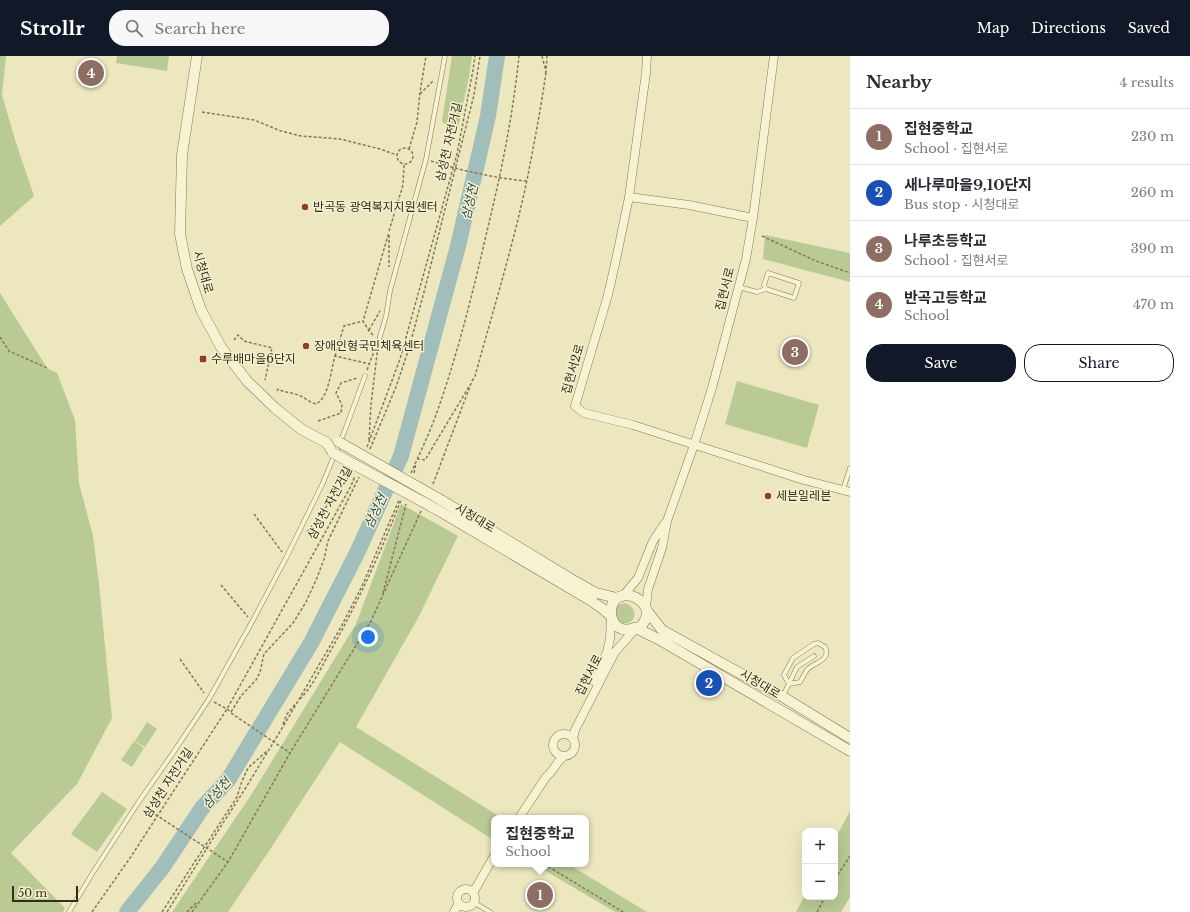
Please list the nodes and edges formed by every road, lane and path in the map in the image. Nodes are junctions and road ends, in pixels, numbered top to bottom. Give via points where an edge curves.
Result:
1 (196, 56) edge
2 (426, 56) edge
3 (445, 56) edge
4 (475, 56) edge
5 (480, 56) edge
6 (519, 56) edge
7 (542, 56) edge
8 (547, 56) edge
9 (647, 56) edge
10 (774, 56) edge
11 (442, 72) junction
12 (546, 72) junction
13 (420, 94) junction
14 (202, 112) dead end
15 (409, 149) junction
16 (397, 155) junction
17 (426, 159) junction
18 (404, 164) junction
19 (454, 168) junction
20 (499, 178) junction
21 (527, 181) junction
22 (629, 197) junction
23 (753, 218) junction
24 (389, 232) junction
25 (762, 236) dead end
26 (389, 269) dead end
27 (850, 273) edge
28 (739, 286) junction
29 (766, 289) junction
30 (379, 311) dead end
31 (363, 320) junction
32 (369, 331) junction
33 (0, 338) edge
34 (234, 340) dead end
35 (379, 340) junction
36 (335, 356) junction
37 (370, 364) junction
38 (47, 368) dead end
39 (365, 376) junction
40 (265, 380) dead end
41 (277, 392) dead end
42 (318, 420) dead end
43 (369, 442) junction
44 (327, 443) junction
45 (694, 445) junction
46 (366, 449) dead end
47 (370, 451) dead end
48 (417, 459) junction
49 (850, 468) edge
50 (356, 469) dead end
51 (361, 472) dead end
52 (412, 473) dead end
53 (356, 474) dead end
54 (409, 479) dead end
55 (847, 491) edge
56 (400, 500) dead end
57 (406, 505) dead end
58 (254, 514) dead end
59 (666, 521) junction
60 (304, 534) dead end
61 (286, 558) junction
62 (221, 585) dead end
63 (620, 597) junction
64 (646, 609) junction
65 (611, 616) junction
66 (252, 622) junction
67 (636, 628) junction
68 (814, 656) dead end
69 (180, 659) dead end
70 (789, 684) junction
71 (783, 697) junction
72 (209, 699) junction
73 (227, 710) junction
74 (231, 712) junction
75 (570, 737) junction
76 (850, 738) edge
77 (273, 742) junction
78 (268, 750) junction
79 (555, 751) junction
80 (850, 751) edge
81 (290, 753) junction
82 (564, 756) junction
83 (546, 777) junction
84 (147, 809) dead end
85 (521, 815) edge
86 (850, 856) edge
87 (491, 861) edge
88 (228, 862) junction
89 (549, 867) edge
90 (838, 874) edge
91 (470, 891) junction
92 (200, 900) junction
93 (823, 900) edge
94 (473, 902) junction
95 (462, 907) edge
96 (69, 912) edge
97 (92, 912) edge
98 (162, 912) edge
99 (167, 912) edge
100 (187, 912) edge
101 (192, 912) edge
102 (454, 912) edge
103 (490, 912) edge
104 (623, 912) edge
105 (817, 912) edge

1 - 44 street, 시청대로 via 182,155 180,234 187,269 201,310 221,347 247,381 301,429
2 - 13 path
3 - 11 lane
4 - 19 path, 삼성천 자전거길
5 - 19 path via 474,95
6 - 20 path via 517,82
7 - 12 path
8 - 12 path
9 - 22 street, 집현서2로
10 - 23 street, 집현서로
11 - 13 path
11 - 17 lane
12 - 21 path
13 - 15 path via 417,122
14 - 16 path via 254,120 300,136 340,139
15 - 16 path via 401,149
15 - 18 path via 412,158
16 - 18 path via 398,160
17 - 19 path
17 - 35 lane
18 - 24 path via 403,185
19 - 20 path
19 - 43 path, 삼성천 자전거길 via 400,359
19 - 47 path via 409,348
20 - 21 path
20 - 48 path via 472,296 436,413
21 - 48 path via 475,376 425,460
22 - 23 street via 689,205
22 - 45 street, 집현서2로 via 608,295 576,406 584,413 633,425
23 - 28 street, 집현서로
24 - 26 path
24 - 31 path
25 - 27 path via 816,261
28 - 29 lane via 757,292
28 - 45 street, 집현서로
29 - 29 lane via 794,298 799,283 768,273 764,284
30 - 32 path
31 - 32 path
31 - 36 path via 344,326
32 - 35 path
33 - 38 path via 9,351
34 - 40 path via 238,335 244,341 272,348
35 - 37 path
35 - 43 path
36 - 37 path
36 - 41 path via 331,377 320,402 310,403 299,395 278,389
37 - 39 path
39 - 42 path via 341,383 336,393 342,405 341,413
39 - 61 lane via 322,485
43 - 46 path, 삼성천 자전거길
44 - 63 street, 시청대로, bridge via 339,442 442,500 596,593
44 - 65 street, 시청대로, bridge via 333,453 436,509 590,600
45 - 55 street, 집현서2로
45 - 59 street, 집현서로
48 - 52 path
48 - 54 path
49 - 55 lane
50 - 60 path
51 - 74 path via 328,541 324,559 306,602 293,623 264,654 256,680
53 - 73 path, 삼성천 자전거길
56 - 77 path via 341,627
57 - 81 path via 382,597 371,621
58 - 61 path
59 - 63 street, 집현서로 via 652,541 638,578
59 - 64 street, 집현서로 via 662,548 648,589
61 - 66 lane
62 - 66 path
63 - 64 street via 632,595 643,602
63 - 65 street via 612,605
64 - 67 street via 644,624
64 - 71 street, 시청대로 via 662,630
65 - 67 street via 613,622 622,629
65 - 75 street, 집현서로 via 607,652
66 - 72 lane
67 - 75 street, 집현서로 via 611,659
67 - 80 street, 시청대로
68 - 70 lane via 798,667
69 - 72 path
70 - 70 lane via 800,682 808,669 826,658 825,647 818,643 814,644 793,658 784,675
70 - 71 lane
71 - 76 street, 시청대로
72 - 73 path
72 - 96 lane via 138,803
73 - 74 path
73 - 97 path, 삼성천 자전거길
74 - 77 path
75 - 79 street via 559,736 554,744
75 - 82 street via 575,746 570,754
77 - 78 path
77 - 81 path
78 - 98 path via 248,768 237,798
78 - 99 path
79 - 82 street
79 - 83 street via 546,770
81 - 88 path
82 - 83 street
83 - 85 street
84 - 88 path, bridge
86 - 90 path
87 - 91 street
88 - 92 path
89 - 104 path
91 - 94 street via 474,897
91 - 95 street via 462,891 458,895
92 - 100 path
92 - 101 path
93 - 105 path
94 - 95 street
94 - 103 lane
95 - 102 street

